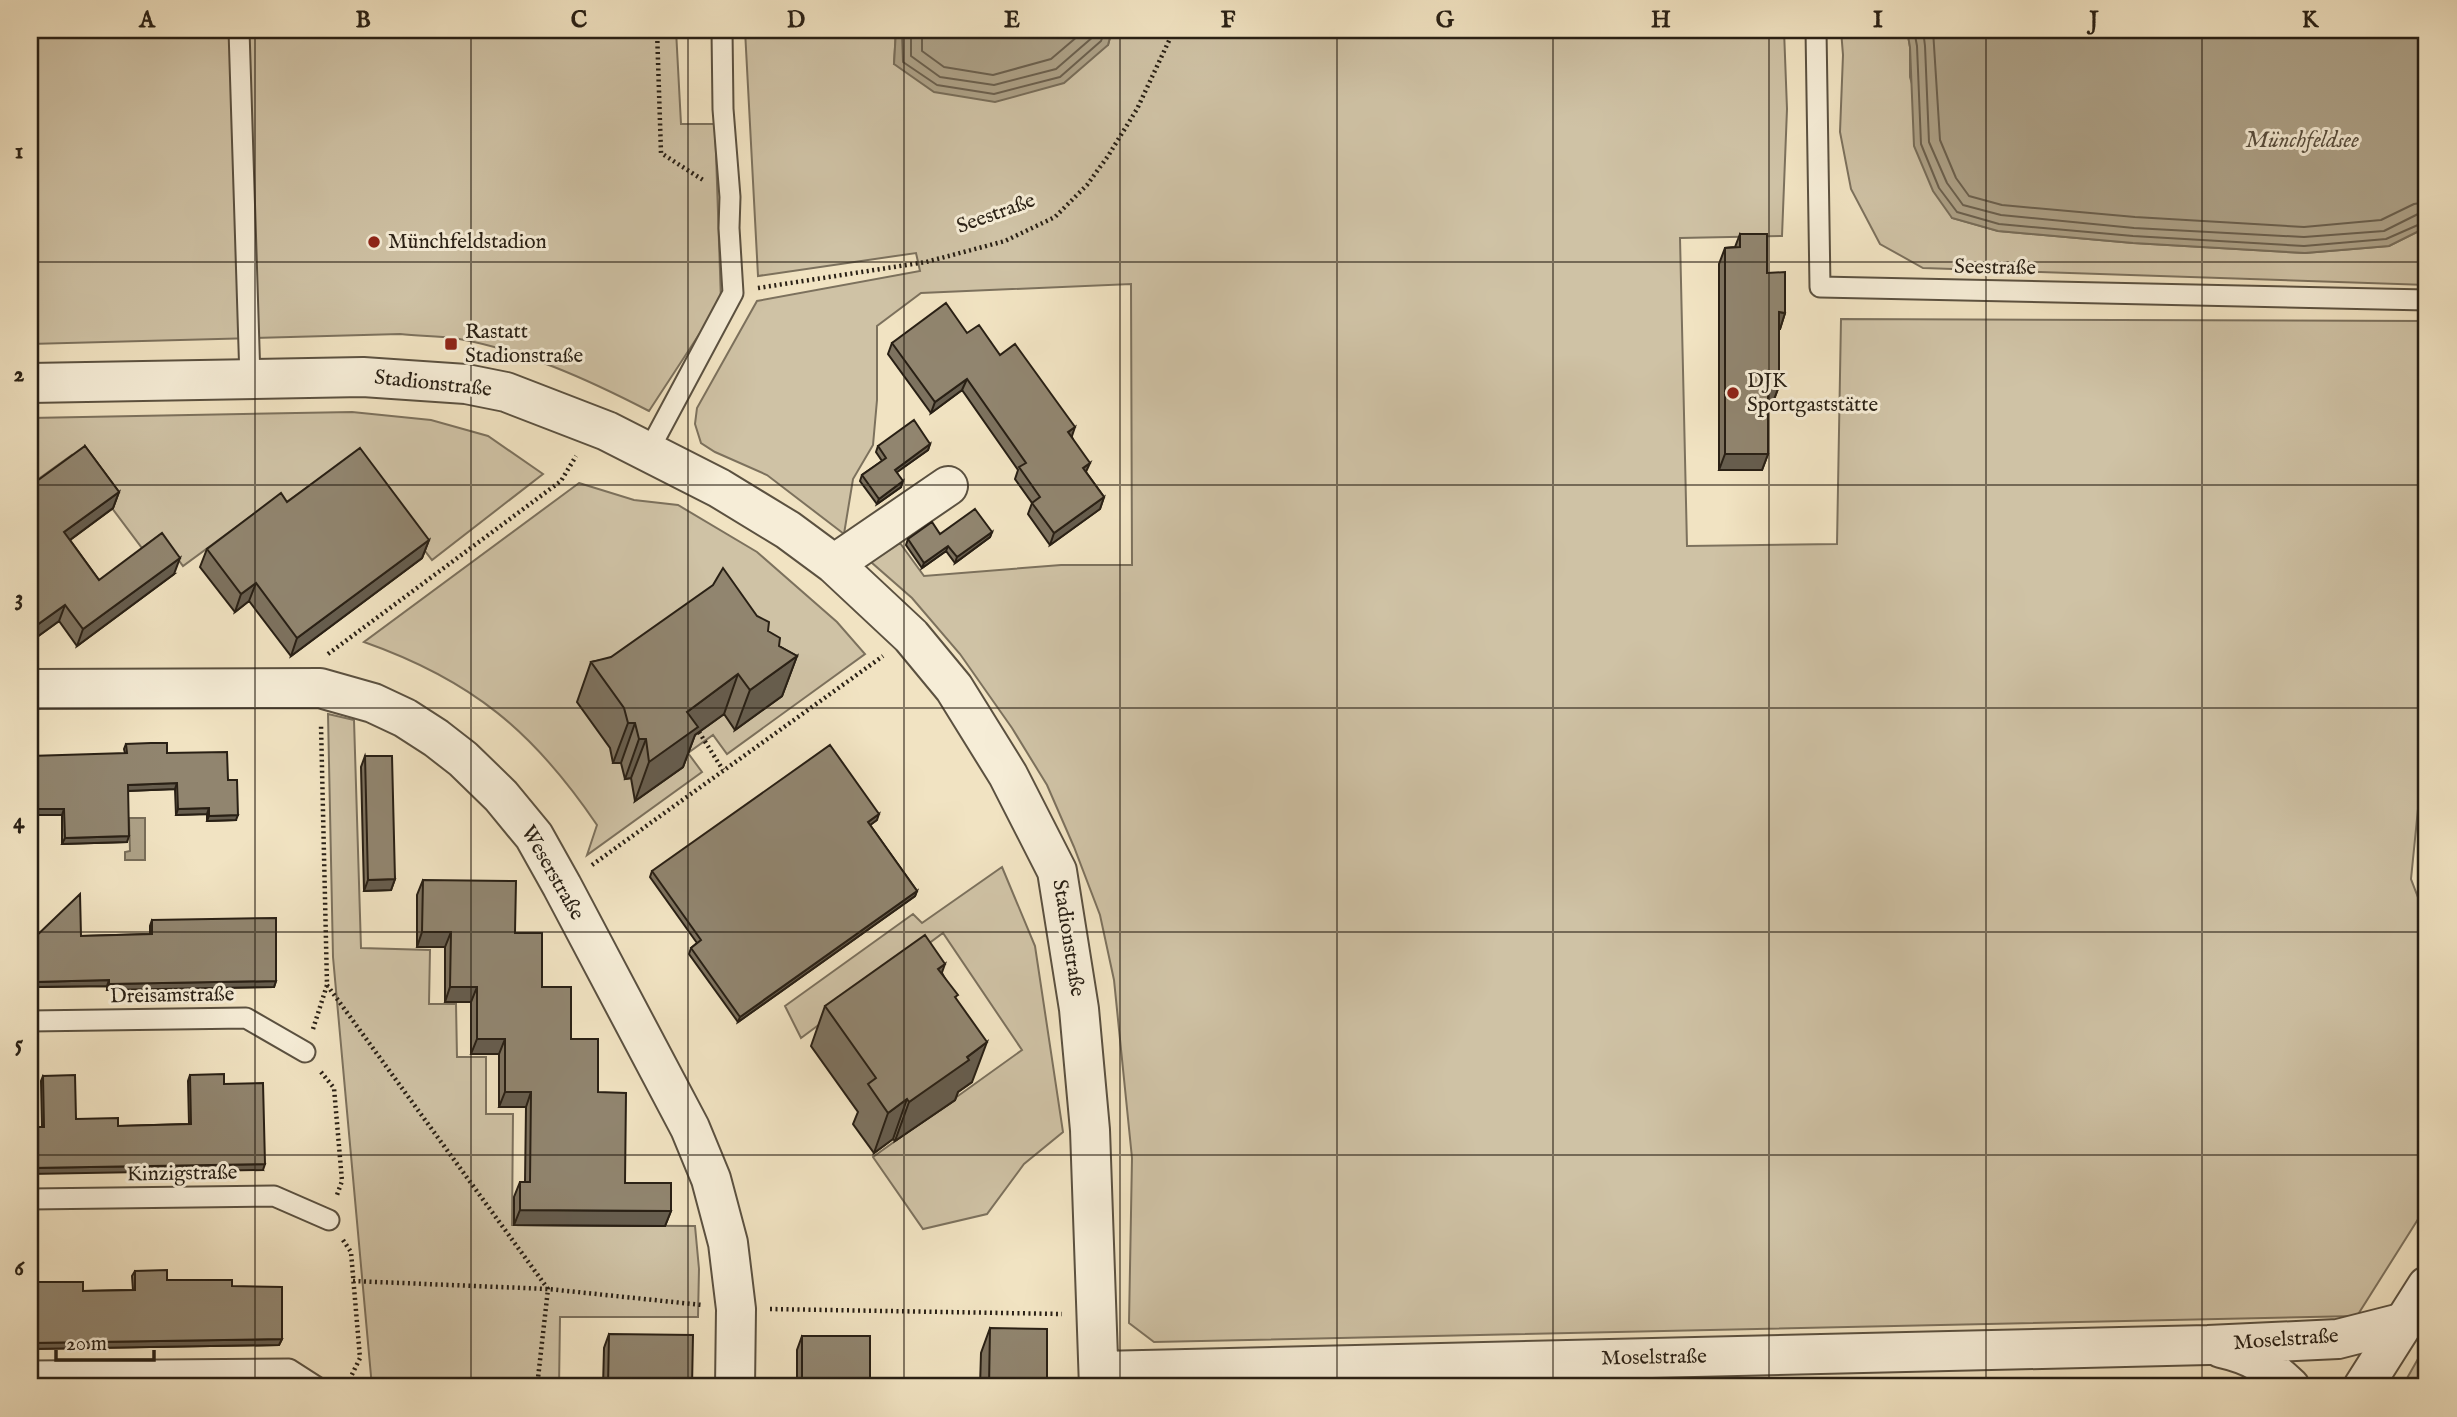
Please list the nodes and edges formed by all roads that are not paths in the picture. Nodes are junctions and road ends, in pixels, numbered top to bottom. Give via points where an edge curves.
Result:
1 (239, 30) edge
2 (722, 30) edge
3 (1816, 30) edge
4 (2427, 300) edge
5 (250, 379) junction
6 (30, 383) edge
7 (648, 452) junction
8 (948, 486) dead end
9 (834, 564) junction
10 (30, 689) edge
11 (30, 1021) edge
12 (305, 1052) road end
13 (30, 1199) edge
14 (329, 1220) road end
15 (2427, 1286) edge
16 (2405, 1322) junction
17 (2208, 1345) junction
18 (30, 1371) edge
19 (1370, 1376) edge
20 (1099, 1379) edge
21 (317, 1387) edge
22 (735, 1387) edge
23 (2290, 1387) edge
24 (2363, 1387) edge

1 - 5 lane
2 - 7 lane via 733,293
3 - 4 lane, Seestraße via 1820,287
5 - 6 street, Stadionstraße
5 - 7 street, Stadionstraße via 363,377 466,384 506,392
7 - 9 street, Stadionstraße via 719,488
8 - 9 street
9 - 20 street, Stadionstraße via 911,636 954,688 1009,775 1057,871 1079,1009 1090,1130
10 - 22 street, Weserstraße via 320,688 405,718 463,759 501,796 534,836 562,886 690,1128 711,1179 728,1243 736,1309
11 - 12 lane, Dreisamstraße via 246,1017
13 - 14 lane, Kinzigstraße via 274,1196
15 - 16 street
16 - 17 street, Moselstraße via 2338,1339
16 - 24 street
17 - 19 street, Moselstraße
17 - 23 street, Moselstraße via 2248,1354
18 - 21 lane via 289,1369
19 - 20 street, Moselstraße

